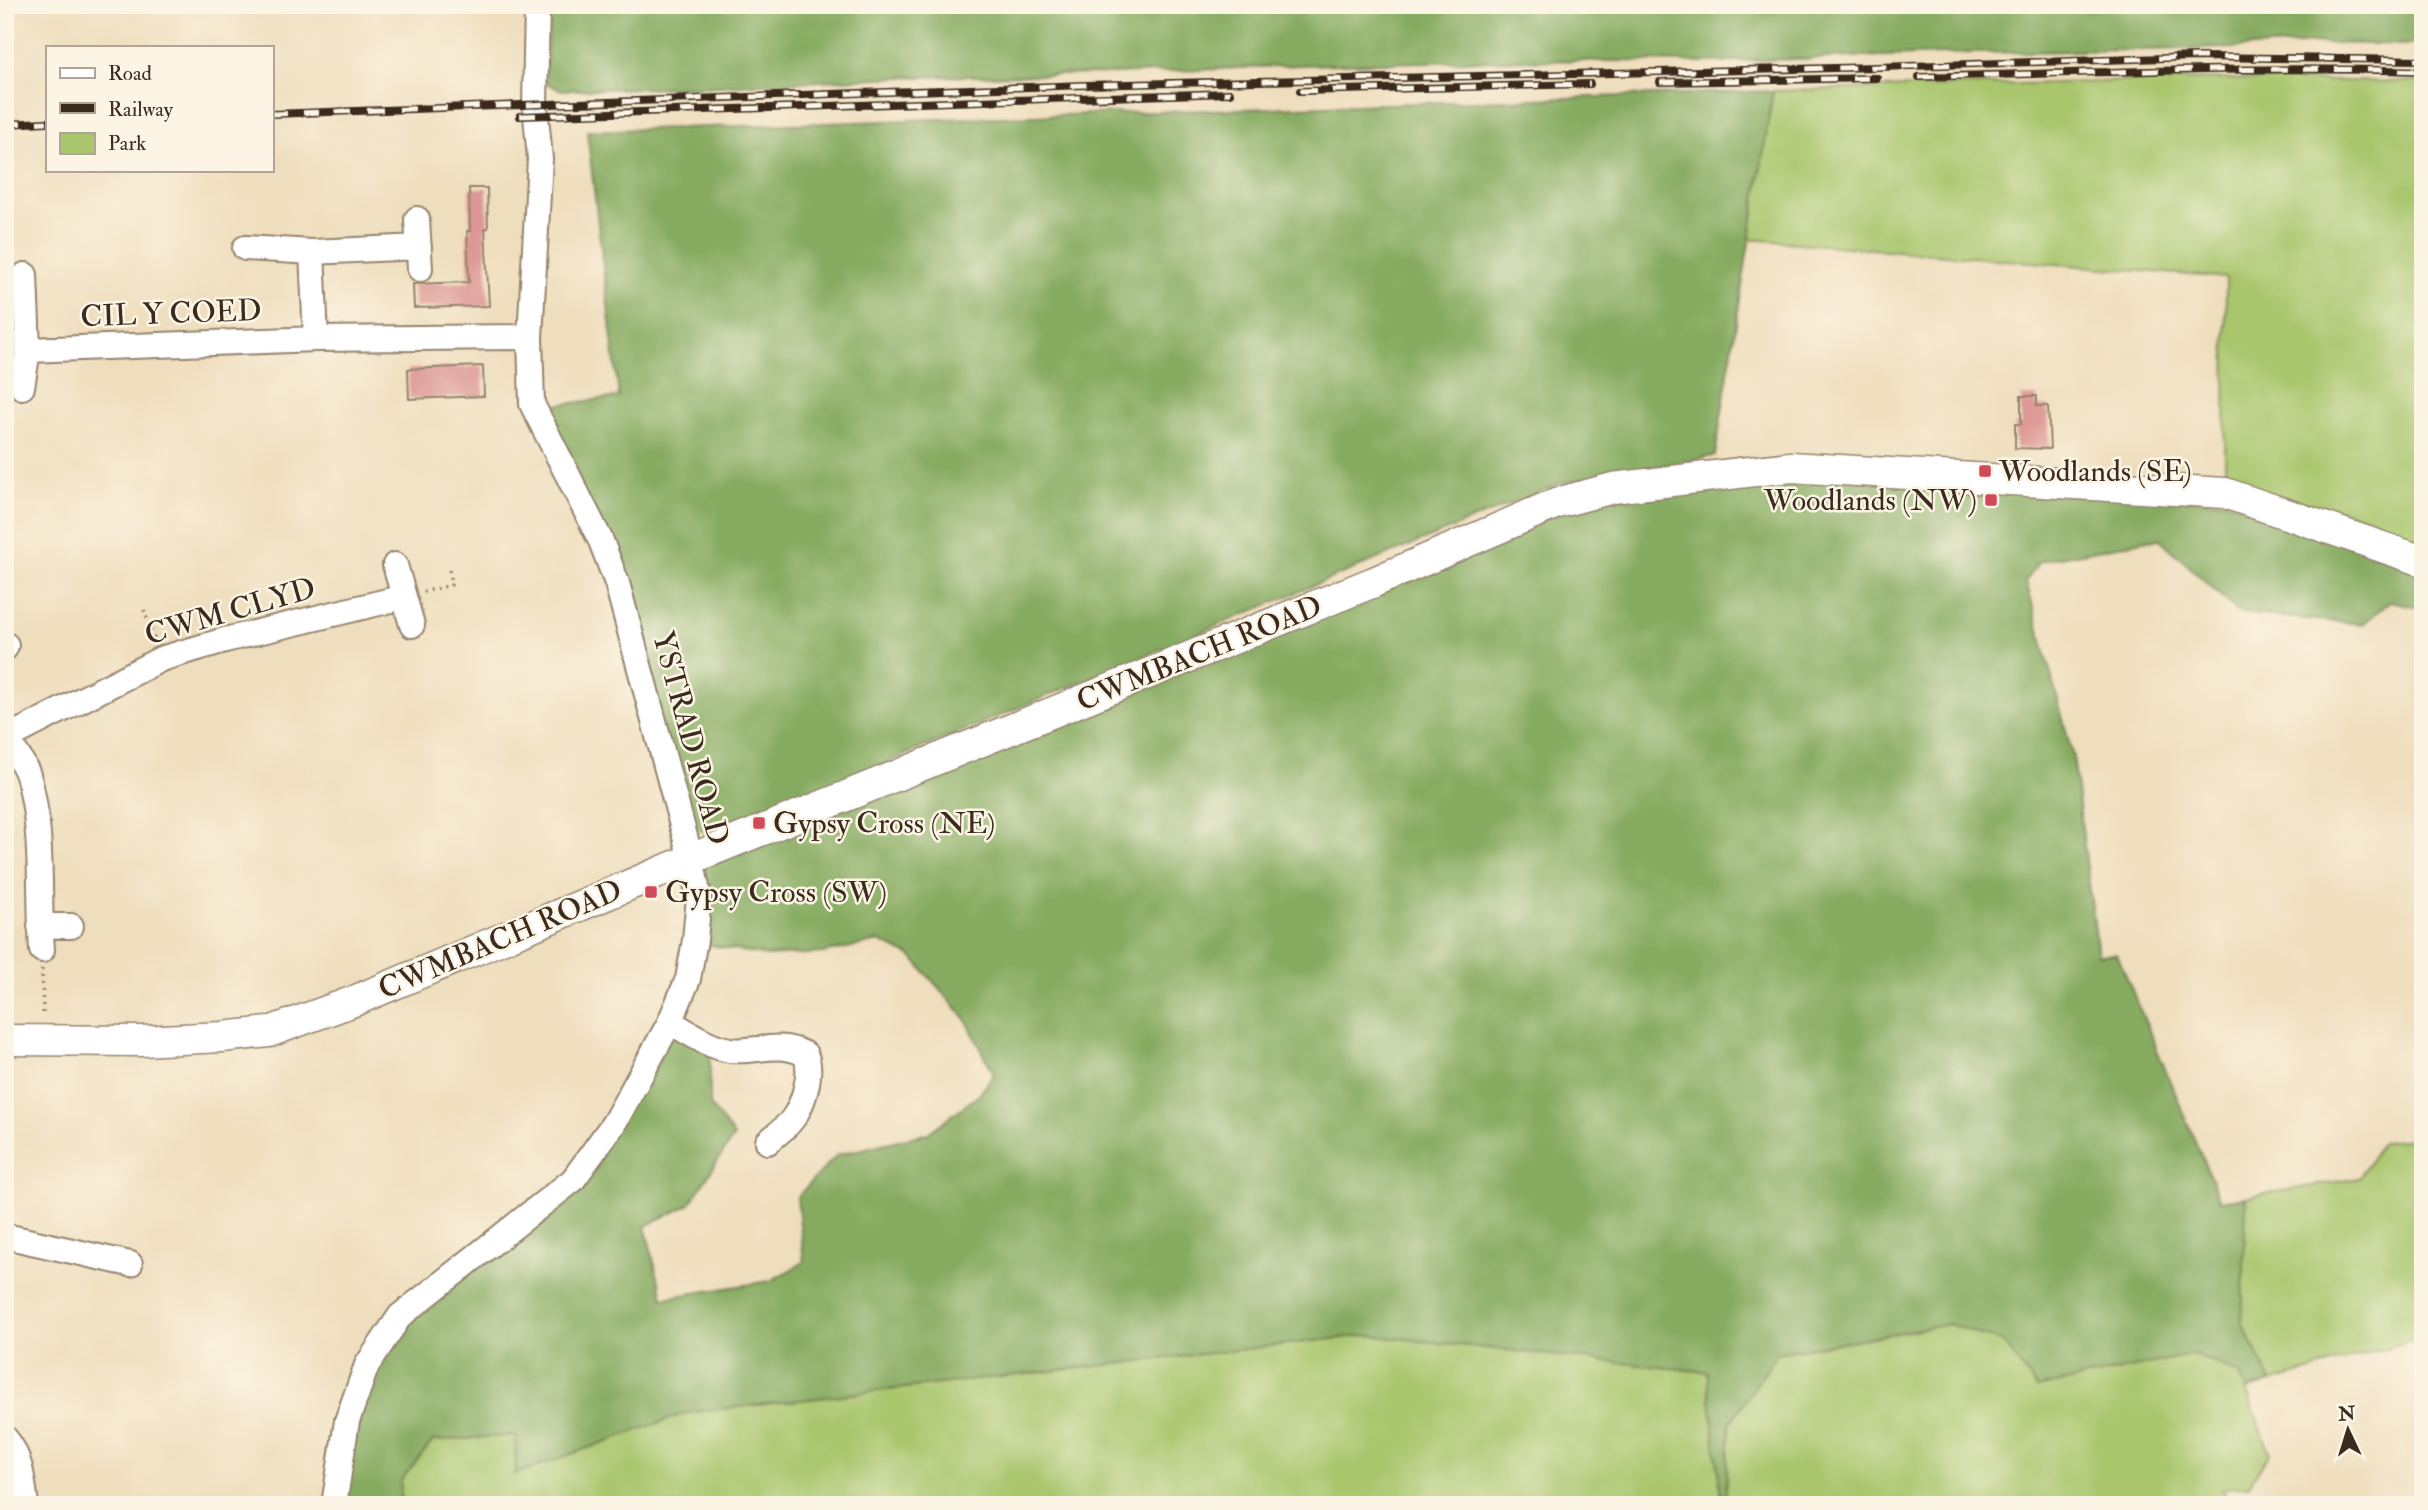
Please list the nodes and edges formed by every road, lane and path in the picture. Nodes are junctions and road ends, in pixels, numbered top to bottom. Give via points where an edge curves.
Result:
1 (537, 5) edge
2 (417, 219) dead end
3 (245, 248) dead end
4 (312, 253) junction
5 (25, 275) dead end
6 (530, 337) junction
7 (316, 339) junction
8 (28, 350) junction
9 (22, 387) dead end
10 (2423, 561) edge
11 (395, 565) dead end
12 (449, 569) dead end
13 (404, 597) junction
14 (144, 610) dead end
15 (412, 625) dead end
16 (161, 659) junction
17 (6, 734) edge
18 (691, 859) junction
19 (71, 926) dead end
20 (41, 938) junction
21 (670, 1022) junction
22 (5, 1040) edge
23 (44, 1040) junction
24 (768, 1142) dead end
25 (5, 1236) edge
26 (117, 1255) dead end
27 (5, 1438) edge
28 (26, 1505) edge
29 (334, 1505) edge

1 - 6 street, YSTRAD ROAD via 535,105 540,159
2 - 4 street, CIL Y COED via 419,258
3 - 4 street, CIL Y COED
4 - 7 street
5 - 8 street
6 - 7 street, CIL Y COED
6 - 18 street, YSTRAD ROAD via 532,404 617,583
7 - 8 street, CIL Y COED
8 - 9 street
10 - 18 main road, CWMBACH ROAD via 2225,493 1790,467 1613,488 1557,503
11 - 13 street
12 - 13 path via 451,585
13 - 15 street
13 - 16 street, CWM CLYD
14 - 16 path
16 - 17 street, CWM CLYD
17 - 20 street via 27,773 36,821
18 - 21 street, YSTRAD ROAD via 699,897 695,940 688,979
18 - 23 main road, CWMBACH ROAD via 354,1001 269,1032 141,1041
19 - 20 street
20 - 23 path
21 - 24 street via 718,1048 781,1046 805,1054 810,1073 796,1114
21 - 29 street, YSTRAD ROAD via 614,1123 573,1180 400,1316 367,1365 347,1420
22 - 23 main road, CWMBACH ROAD
25 - 26 street
27 - 28 street via 13,1447 22,1475

